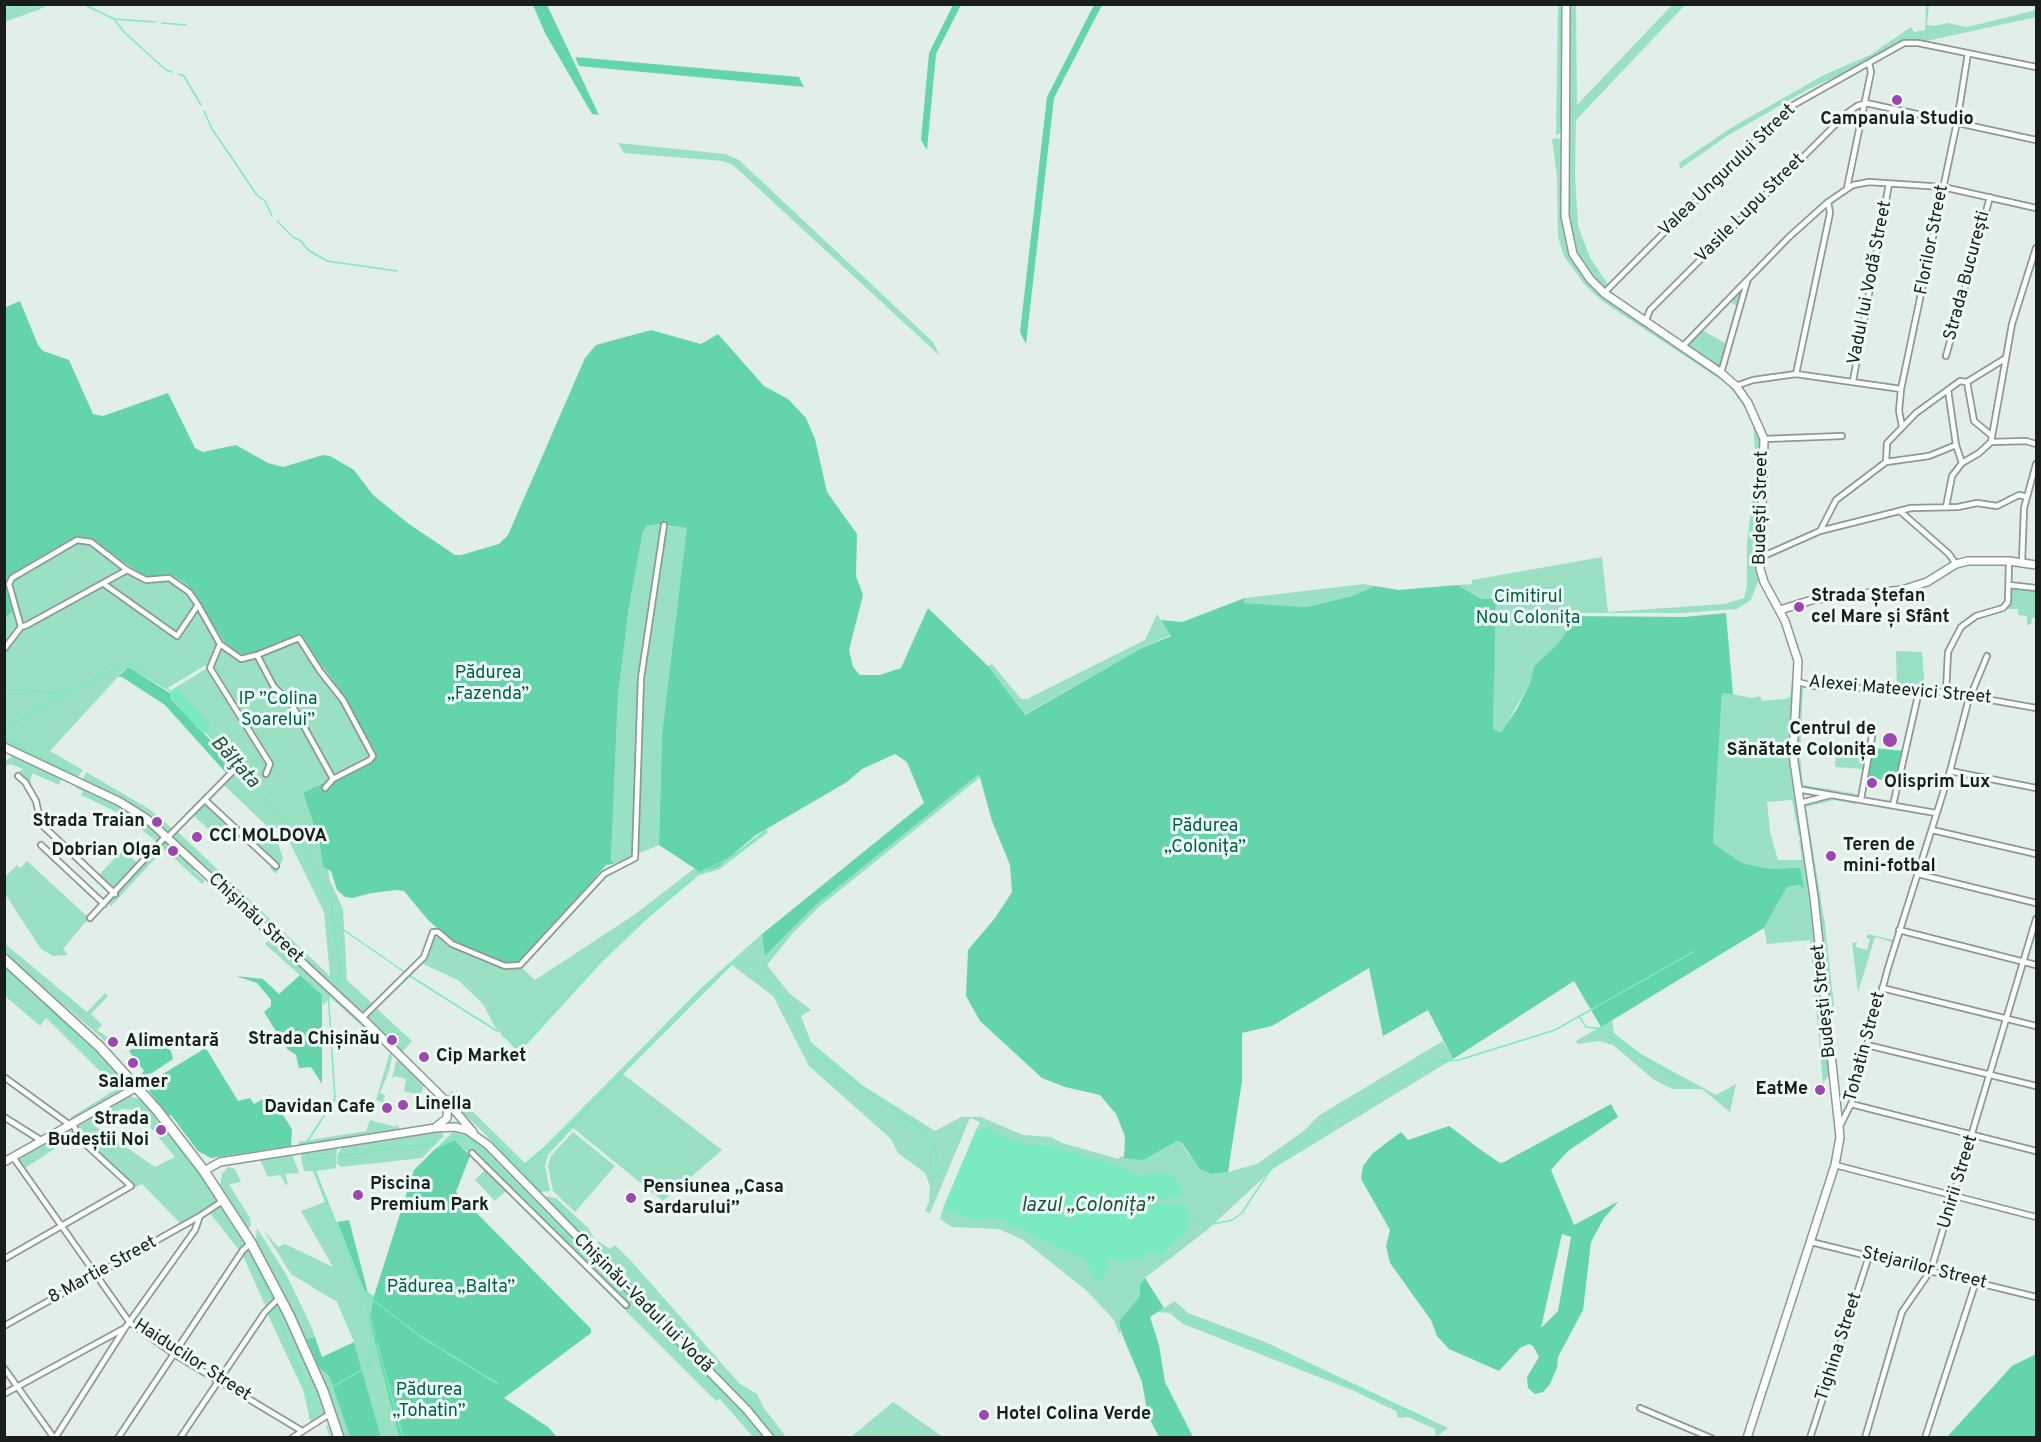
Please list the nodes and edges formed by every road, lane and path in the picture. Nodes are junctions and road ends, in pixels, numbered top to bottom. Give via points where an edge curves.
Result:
1 (1566, 4) edge
2 (1968, 53) junction
3 (1869, 63) junction
4 (2037, 67) edge
5 (1866, 103) junction
6 (1957, 122) junction
7 (2037, 140) edge
8 (1889, 184) junction
9 (1943, 187) junction
10 (1847, 188) junction
11 (1990, 197) junction
12 (1828, 202) junction
13 (2037, 208) edge
14 (2037, 248) edge
15 (1748, 282) junction
16 (1604, 293) junction
17 (1645, 322) junction
18 (1683, 346) junction
19 (1946, 356) dead end
20 (2006, 358) junction
21 (1721, 373) junction
22 (1796, 374) junction
23 (1853, 381) junction
24 (1967, 382) junction
25 (1736, 386) junction
26 (1901, 388) junction
27 (1948, 390) junction
28 (1902, 426) junction
29 (1991, 435) junction
30 (1842, 436) dead end
31 (1764, 439) junction
32 (1990, 442) junction
33 (2037, 444) edge
34 (1956, 446) junction
35 (1886, 462) junction
36 (1962, 463) junction
37 (2037, 464) edge
38 (2027, 496) junction
39 (1946, 507) junction
40 (1901, 512) junction
41 (664, 525) dead end
42 (1820, 531) junction
43 (1759, 558) junction
44 (2009, 561) junction
45 (2022, 562) junction
46 (1956, 564) junction
47 (2037, 565) edge
48 (127, 570) junction
49 (104, 584) junction
50 (2009, 585) junction
51 (2037, 588) edge
52 (198, 605) junction
53 (1780, 610) junction
54 (21, 627) junction
55 (220, 644) junction
56 (4, 649) edge
57 (257, 656) junction
58 (1987, 656) dead end
59 (1798, 682) junction
60 (1919, 691) junction
61 (1946, 692) junction
62 (1970, 695) junction
63 (2037, 708) edge
64 (1873, 731) dead end
65 (4, 747) edge
66 (236, 768) dead end
67 (1950, 771) junction
68 (266, 774) dead end
69 (18, 776) dead end
70 (333, 779) junction
71 (325, 788) dead end
72 (2037, 788) edge
73 (1797, 789) junction
74 (1834, 795) junction
75 (1861, 799) junction
76 (205, 800) junction
77 (1800, 803) junction
78 (1893, 806) junction
79 (1936, 813) junction
80 (1932, 830) junction
81 (167, 837) junction
82 (41, 845) dead end
83 (2037, 854) edge
84 (276, 866) dead end
85 (1918, 874) junction
86 (115, 894) junction
87 (2037, 903) edge
88 (104, 904) junction
89 (90, 918) dead end
90 (2037, 919) edge
91 (1899, 930) junction
92 (4, 959) edge
93 (2024, 962) junction
94 (2037, 965) edge
95 (1882, 988) junction
96 (362, 1018) junction
97 (2007, 1019) junction
98 (2037, 1026) edge
99 (1867, 1044) junction
100 (1991, 1076) junction
101 (4, 1077) edge
102 (2037, 1086) edge
103 (137, 1087) junction
104 (448, 1103) junction
105 (1851, 1104) junction
106 (4, 1117) edge
107 (72, 1124) junction
108 (1840, 1126) junction
109 (435, 1128) junction
110 (474, 1134) junction
111 (1974, 1134) junction
112 (42, 1141) junction
113 (2037, 1150) edge
114 (472, 1153) dead end
115 (13, 1158) junction
116 (4, 1162) edge
117 (1835, 1165) junction
118 (204, 1171) junction
119 (1954, 1195) junction
120 (224, 1200) junction
121 (200, 1216) junction
122 (2037, 1217) edge
123 (63, 1226) junction
124 (1811, 1242) junction
125 (251, 1243) junction
126 (1869, 1256) junction
127 (4, 1259) edge
128 (1931, 1270) junction
129 (96, 1276) junction
130 (1976, 1281) junction
131 (280, 1297) junction
132 (2037, 1297) edge
133 (626, 1305) dead end
134 (130, 1323) junction
135 (4, 1326) edge
136 (125, 1328) junction
137 (174, 1354) junction
138 (4, 1368) edge
139 (219, 1380) junction
140 (18, 1386) junction
141 (4, 1394) edge
142 (1640, 1408) dead end
143 (331, 1413) junction
144 (302, 1431) junction
145 (54, 1437) edge
146 (118, 1437) edge
147 (180, 1437) edge
148 (292, 1437) edge
149 (339, 1437) edge
150 (770, 1437) edge
151 (1711, 1437) edge
152 (1747, 1437) edge
153 (1810, 1437) edge
154 (1865, 1437) edge
155 (1925, 1437) edge

1 - 16 street, Budești Street via 1565,216 1573,254
2 - 3 street, Valea Ungurului Street via 1910,42
2 - 4 street, Valea Ungurului Street
2 - 6 street, Florilor Street
3 - 5 street
3 - 16 street, Valea Ungurului Street via 1788,108
5 - 6 street
5 - 10 street
5 - 17 street, Vasile Lupu Street via 1847,112 1650,310
6 - 7 street
6 - 9 street, Florilor Street
8 - 9 street
8 - 10 street via 1869,182
8 - 23 street, Vadul lui Vodă Street
9 - 11 street
9 - 26 street, Florilor Street
10 - 12 street
11 - 13 street
11 - 19 street, Strada București
12 - 15 street
12 - 22 street via 1830,213
14 - 20 street via 2012,324
15 - 18 street
15 - 21 street
16 - 17 street, Budești Street
17 - 18 street, Budești Street
18 - 21 street, Budești Street
20 - 24 street
20 - 29 street
21 - 25 street, Budești Street
22 - 23 street
22 - 25 street
23 - 26 street
24 - 27 street via 1959,381
24 - 29 street via 1974,421
25 - 31 street, Budești Street
26 - 28 street, Florilor Street
27 - 28 street
27 - 34 street
28 - 35 street via 1887,443
29 - 32 street
30 - 31 street
31 - 43 street, Budești Street
32 - 33 street
32 - 36 street
34 - 35 street via 1929,456
34 - 36 street
35 - 42 street via 1836,500
36 - 39 street via 1950,480
37 - 38 street
38 - 39 street via 2019,495 1997,506 1977,503
38 - 45 street
39 - 40 street
40 - 42 street
40 - 46 street
41 - 96 street via 641,678 635,858 604,874 520,965 505,966 433,932 424,957
42 - 43 street
43 - 53 street, Budești Street via 1764,582
44 - 45 street
44 - 46 street
44 - 50 street
45 - 47 street
46 - 53 street via 1927,582 1902,590 1815,599
48 - 49 street
48 - 52 street via 146,580 168,578 189,592
48 - 54 street via 91,542 77,540 12,578 9,584
49 - 52 street via 177,636
49 - 54 street
50 - 51 street
50 - 61 street via 2005,606 1976,616 1961,627 1948,652
52 - 55 street
53 - 59 street, Budești Street via 1797,653
54 - 56 street
55 - 57 street via 241,659
55 - 68 street via 210,668 270,764
57 - 70 street via 274,687 291,703
57 - 70 street via 299,638 343,700 373,756
58 - 62 street, Tohatin Street
59 - 60 street, Alexei Mateevici Street
59 - 73 street, Budești Street via 1792,744
60 - 61 street, Alexei Mateevici Street
60 - 78 street
61 - 62 street, Alexei Mateevici Street
62 - 63 street, Alexei Mateevici Street
62 - 67 street, Tohatin Street
64 - 75 street
65 - 81 street, Chișinău Street via 120,802
66 - 76 street
67 - 72 street
67 - 79 street, Tohatin Street
69 - 86 street via 28,786 42,824
70 - 71 street
73 - 74 street
73 - 77 street, Budești Street
74 - 75 street
74 - 77 street
75 - 78 street
76 - 81 street
76 - 84 street
77 - 108 street, Budești Street
78 - 79 street
79 - 80 street, Tohatin Street
80 - 83 street
80 - 85 street, Tohatin Street
81 - 86 street
81 - 96 street, Chișinău Street
82 - 88 street
85 - 87 street
85 - 91 street, Tohatin Street
86 - 88 street
88 - 89 street
90 - 93 street, Unirii Street
91 - 93 street
91 - 95 street, Tohatin Street
92 - 103 highway via 71,1018
93 - 94 street
93 - 97 street, Unirii Street
95 - 97 street
95 - 99 street, Tohatin Street
96 - 104 street, Chișinău Street
97 - 98 street
97 - 100 street, Unirii Street
99 - 100 street
99 - 105 street, Tohatin Street
100 - 102 street
100 - 111 street, Unirii Street
101 - 107 street
103 - 107 street
103 - 118 highway
104 - 109 street via 447,1118
104 - 110 street, Chișinău Street
105 - 108 street, Tohatin Street
105 - 111 street
106 - 112 street
107 - 112 street
107 - 123 street via 80,1139 131,1186
108 - 117 street, Tohatin Street
109 - 110 street via 461,1128
109 - 118 street via 220,1162
110 - 150 street, Chișinău-Vadul lui Vodă via 741,1403
111 - 113 street
111 - 119 street, Unirii Street
112 - 115 street
114 - 133 street
115 - 116 street
115 - 123 street, Haiducilor Street
117 - 119 street
117 - 124 street, Tohatin Street
118 - 120 highway
119 - 122 street
119 - 128 street, Unirii Street
120 - 121 street, 8 Martie Street
120 - 125 highway
121 - 129 street, 8 Martie Street
121 - 134 street via 195,1230
123 - 127 street
123 - 129 street, Haiducilor Street
124 - 126 street, Stejarilor Street
124 - 152 street, Tohatin Street
125 - 131 highway
125 - 137 street
126 - 128 street, Stejarilor Street
126 - 153 street, Tighina Street
128 - 130 street, Stejarilor Street
128 - 154 street, Unirii Street via 1902,1312
129 - 134 street, Haiducilor Street
129 - 135 street, 8 Martie Street
130 - 132 street, Stejarilor Street
130 - 155 street
131 - 139 street via 265,1312
131 - 143 highway
134 - 136 street
134 - 137 street, Haiducilor Street
136 - 140 street
136 - 145 street
137 - 139 street, Haiducilor Street
137 - 146 street
138 - 140 street
139 - 144 street, Haiducilor Street
139 - 147 street
140 - 141 street
140 - 145 street
142 - 151 street
143 - 144 street
143 - 149 highway
144 - 148 street

